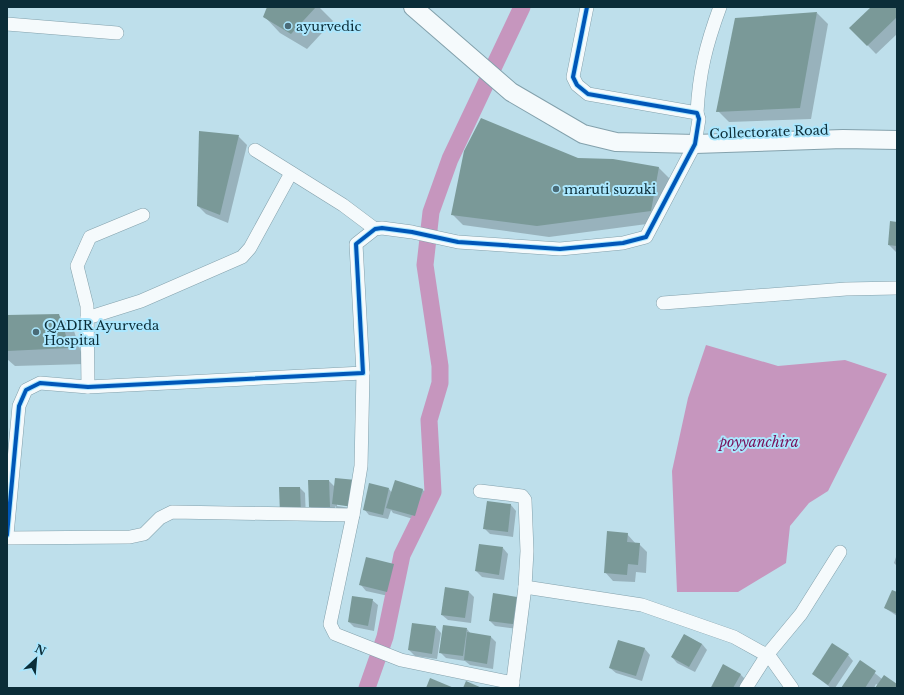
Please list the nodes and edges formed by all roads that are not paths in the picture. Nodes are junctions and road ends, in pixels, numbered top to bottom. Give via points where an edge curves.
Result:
1 (413, 7) edge
2 (587, 7) edge
3 (720, 7) edge
4 (7, 24) edge
5 (118, 33) dead end
6 (696, 113) junction
7 (897, 140) edge
8 (695, 144) junction
9 (255, 150) dead end
10 (291, 173) junction
11 (143, 215) dead end
12 (375, 230) junction
13 (897, 288) edge
14 (663, 303) dead end
15 (88, 318) junction
16 (363, 373) junction
17 (88, 387) junction
18 (480, 491) dead end
19 (353, 515) junction
20 (7, 535) edge
21 (7, 538) edge
22 (840, 552) dead end
23 (525, 587) junction
24 (767, 655) junction
25 (512, 686) edge
26 (746, 688) edge
27 (792, 688) edge

1 - 8 main road, Collectorate Road via 511,92 583,134 616,142
2 - 6 street via 572,77 577,85 588,94 600,97
3 - 6 street via 700,70
4 - 5 street
6 - 8 street via 699,119
7 - 8 main road, Collectorate Road via 843,139
8 - 12 street via 646,237 560,249 458,242 412,232 382,228
9 - 10 street
10 - 12 street via 343,205
10 - 15 street via 250,248 242,257 141,301
11 - 15 street via 90,237 77,266
12 - 16 street via 356,244
13 - 14 street
15 - 17 street
16 - 17 street
16 - 19 street via 361,466
17 - 20 street via 40,383 26,390 19,406
18 - 23 street via 522,496 525,500
19 - 21 street via 172,512 160,518 144,534 130,537
19 - 25 street via 330,624 331,630 335,634 401,660
22 - 24 street via 801,614
23 - 24 street via 642,605 734,637
23 - 25 street
24 - 26 street
24 - 27 street

